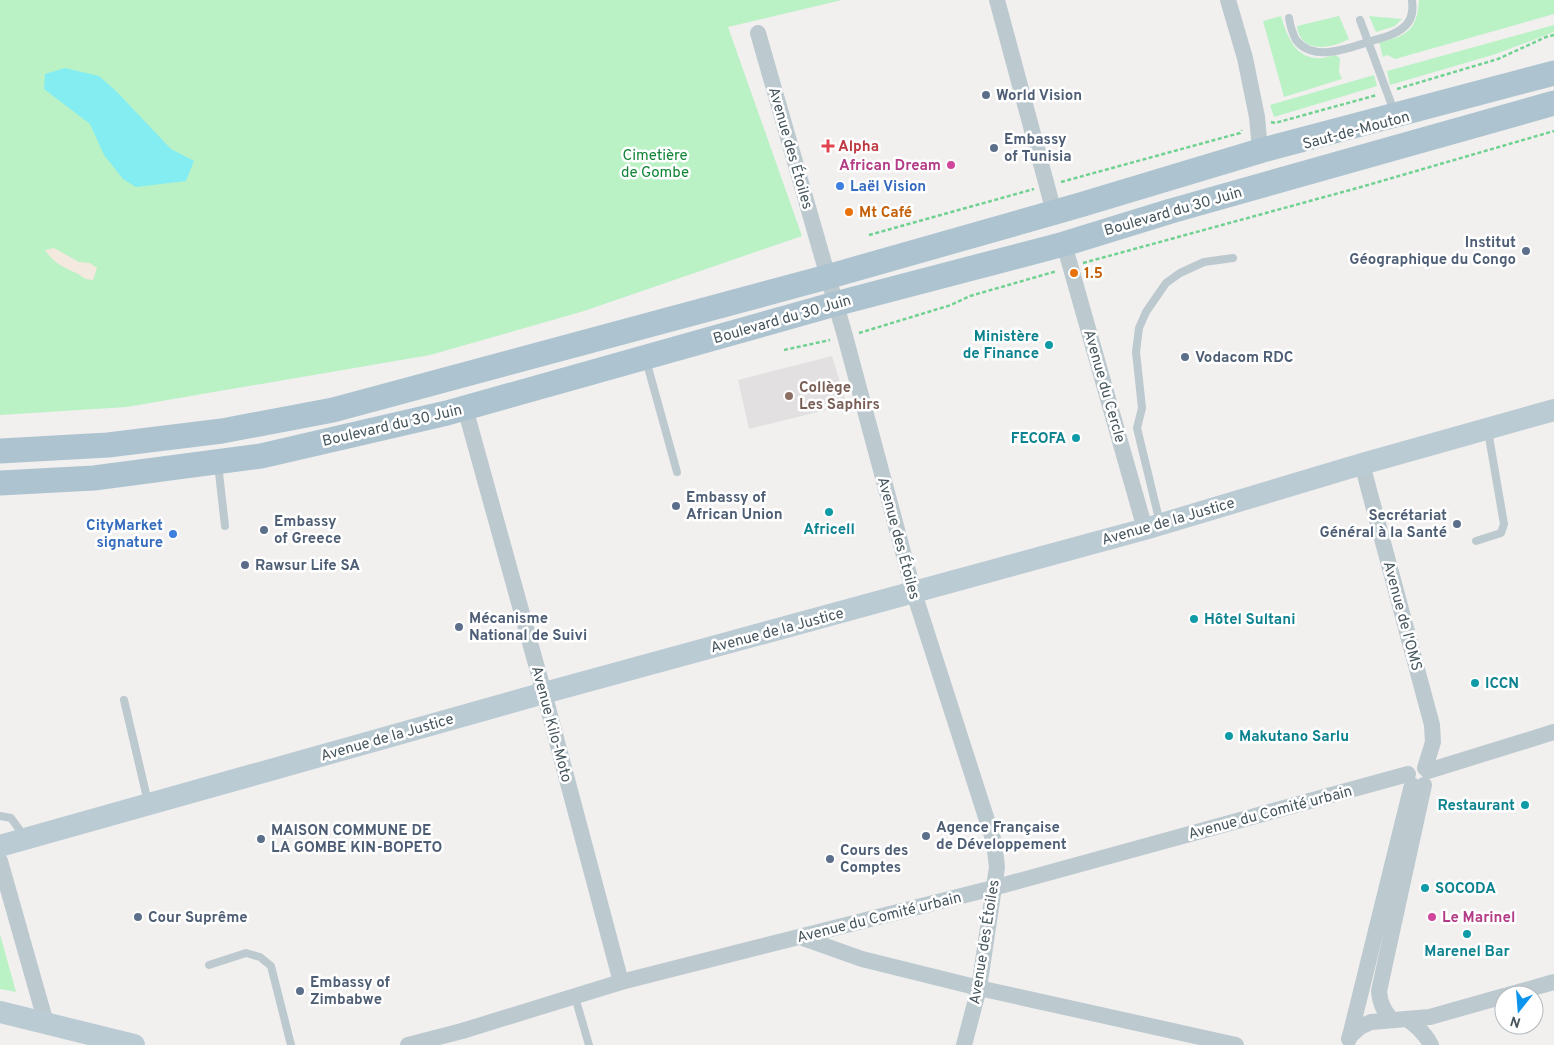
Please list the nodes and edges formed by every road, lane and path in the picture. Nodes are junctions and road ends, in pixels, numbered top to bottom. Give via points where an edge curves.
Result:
1 (997, 0) edge
2 (1228, 0) edge
3 (1412, 0) edge
4 (1289, 18) dead end
5 (1360, 20) dead end
6 (758, 33) dead end
7 (1554, 36) edge
8 (1368, 42) junction
9 (1554, 74) edge
10 (1554, 78) edge
11 (1386, 92) junction
12 (1554, 97) edge
13 (1554, 102) edge
14 (1396, 115) junction
15 (1269, 121) dead end
16 (1245, 125) dead end
17 (1554, 132) edge
18 (1263, 150) junction
19 (1159, 181) junction
20 (1058, 183) dead end
21 (1037, 188) dead end
22 (1171, 211) junction
23 (1054, 212) junction
24 (869, 235) dead end
25 (1067, 255) junction
26 (1233, 258) dead end
27 (827, 277) junction
28 (835, 304) junction
29 (845, 336) junction
30 (784, 350) dead end
31 (646, 358) junction
32 (465, 408) junction
33 (1554, 410) edge
34 (1487, 429) junction
35 (0, 451) edge
36 (218, 462) junction
37 (1362, 464) junction
38 (677, 472) dead end
39 (0, 482) edge
40 (225, 526) dead end
41 (1153, 526) junction
42 (1476, 541) dead end
43 (914, 593) junction
44 (544, 693) junction
45 (124, 700) dead end
46 (1554, 732) edge
47 (1420, 776) junction
48 (149, 804) junction
49 (0, 816) edge
50 (26, 839) junction
51 (0, 846) edge
52 (0, 861) edge
53 (993, 888) junction
54 (800, 937) junction
55 (209, 965) dead end
56 (621, 982) junction
57 (979, 988) junction
58 (575, 996) junction
59 (1494, 999) edge
60 (0, 1012) edge
61 (1399, 1020) junction
62 (46, 1023) junction
63 (458, 1038) edge
64 (1349, 1040) edge
65 (134, 1045) edge
66 (291, 1045) edge
67 (408, 1045) edge
68 (589, 1045) edge
69 (964, 1045) edge
70 (1236, 1045) edge
71 (1431, 1045) edge

1 - 23 street
2 - 18 street via 1245,58
3 - 8 lane via 1413,12 1408,24 1390,35
4 - 8 lane via 1296,39 1316,52 1337,51
5 - 8 lane
6 - 27 street, Avenue des Étoiles
7 - 11 path via 1498,60
8 - 11 lane
9 - 14 main road, Boulevard du 30 Juin
10 - 19 main road, Saut-de-Mouton
11 - 14 lane
11 - 15 path via 1274,123
12 - 22 main road, Saut-de-Mouton
13 - 22 main road, Boulevard du 30 Juin
14 - 18 main road, Boulevard du 30 Juin
16 - 20 path via 1240,133
17 - 25 path via 1352,189
18 - 19 main road, Boulevard du 30 Juin
19 - 23 main road, Boulevard du 30 Juin
21 - 24 path
22 - 25 main road, Boulevard du 30 Juin
23 - 27 main road, Boulevard du 30 Juin
25 - 28 main road, Boulevard du 30 Juin
25 - 29 path via 951,305
25 - 41 street, Avenue du Cercle
26 - 41 lane via 1204,262 1166,283 1139,328 1136,352 1142,408 1137,428
27 - 28 street, Avenue des Étoiles
27 - 35 main road, Boulevard du 30 Juin via 333,410 222,431 108,445
28 - 29 street, Avenue des Étoiles
28 - 31 main road, Boulevard du 30 Juin
29 - 30 path
29 - 43 street, Avenue des Étoiles
31 - 32 main road, Boulevard du 30 Juin
31 - 38 lane
32 - 36 main road, Boulevard du 30 Juin via 260,456
32 - 44 street, Avenue Kilo-Moto
33 - 34 main road, Avenue de la Justice
34 - 37 main road, Avenue de la Justice
34 - 42 lane via 1504,524 1501,533
36 - 39 main road, Boulevard du 30 Juin via 94,478
36 - 40 lane
37 - 41 main road, Avenue de la Justice
37 - 47 street, Avenue de l'OMS via 1432,725 1433,742
41 - 43 main road, Avenue de la Justice
43 - 44 main road, Avenue de la Justice
43 - 53 street, Avenue des Étoiles via 994,842 997,867
44 - 48 main road, Avenue de la Justice
44 - 56 street, Avenue Kilo-Moto
45 - 48 lane
46 - 47 street, Avenue du Comité urbain
47 - 53 street, Avenue du Comité urbain
47 - 61 street, Avenue de l'OMS via 1379,991 1382,1008
47 - 64 street
48 - 50 main road, Avenue de la Justice
49 - 50 lane via 11,818
50 - 51 main road, Avenue de la Justice
52 - 62 street
53 - 54 street, Avenue du Comité urbain
53 - 57 street, Avenue des Étoiles
54 - 56 street, Avenue du Comité urbain
54 - 57 street via 862,959
55 - 66 lane via 246,953 260,957 271,966
56 - 58 street, Avenue du Comité urbain
57 - 69 street, Avenue des Étoiles
57 - 70 street
58 - 63 street, Avenue du Comité urbain
58 - 68 lane
59 - 61 street via 1430,1017
60 - 62 main road
61 - 64 street via 1370,1022 1360,1027
61 - 71 street, Avenue de l'OMS via 1418,1026
62 - 65 main road
63 - 67 street, Avenue du Comité urbain

